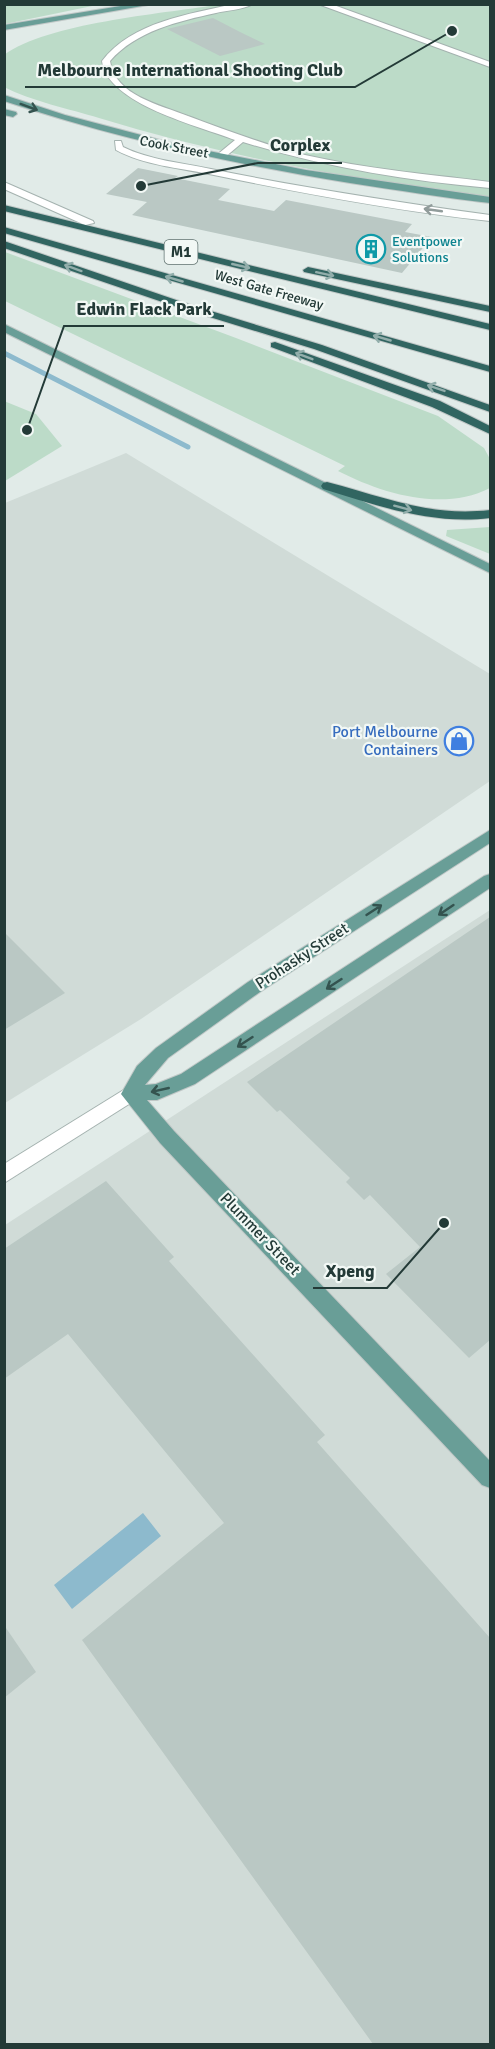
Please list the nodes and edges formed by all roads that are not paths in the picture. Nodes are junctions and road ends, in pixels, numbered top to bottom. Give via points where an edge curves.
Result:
1 (150, 4) edge
2 (249, 4) edge
3 (322, 4) edge
4 (66, 18) junction
5 (4, 28) edge
6 (4, 38) edge
7 (490, 65) edge
8 (4, 98) edge
9 (95, 138) dead end
10 (242, 139) junction
11 (118, 143) junction
12 (221, 156) junction
13 (4, 185) edge
14 (490, 185) edge
15 (410, 197) junction
16 (490, 200) edge
17 (381, 202) junction
18 (4, 208) edge
19 (490, 209) edge
20 (490, 218) edge
21 (62, 223) junction
22 (89, 223) junction
23 (4, 230) edge
24 (8, 246) edge
25 (301, 280) junction
26 (181, 305) junction
27 (490, 309) edge
28 (490, 316) edge
29 (4, 321) edge
30 (4, 327) edge
31 (490, 327) edge
32 (17, 333) junction
33 (490, 369) edge
34 (490, 409) edge
35 (490, 430) edge
36 (327, 486) junction
37 (490, 514) edge
38 (490, 569) edge
39 (490, 836) edge
40 (490, 880) edge
41 (130, 1094) junction
42 (4, 1176) edge
43 (490, 1477) edge

1 - 4 main road
2 - 10 street via 165,24 119,46 106,61 110,74 131,96
3 - 7 street
4 - 5 main road
4 - 6 main road
8 -> 12 main road, Cook Street via 101,130
9 - 11 main road, Cook Street
10 - 12 street
10 - 14 street via 302,158
11 - 15 main road, Cook Street
11 - 17 street, Cook Street via 118,148 126,153 196,170
12 - 16 main road, Cook Street
13 - 22 street
15 - 17 street, Cook Street
15 - 19 main road, Cook Street
20 -> 17 street, Cook Street
18 - 21 highway, West Gate Freeway / M1
21 - 22 highway
21 -> 25 highway, West Gate Freeway / M1
22 -> 27 highway
33 -> 23 highway, West Gate Freeway / M1
26 -> 24 highway
25 - 28 highway
25 - 31 highway, West Gate Freeway / M1
34 -> 26 highway via 318,347
35 -> 26 highway via 436,404 265,341
29 - 32 main road
30 - 32 main road
32 - 36 main road
36 -> 37 highway via 435,516
36 - 38 main road
41 -> 39 main road, Prohasky Street via 144,1071 162,1053 254,987
40 -> 41 main road, Prohasky Street via 188,1079 157,1092
41 - 42 street, Prohasky Street
41 - 43 main road, Plummer Street

